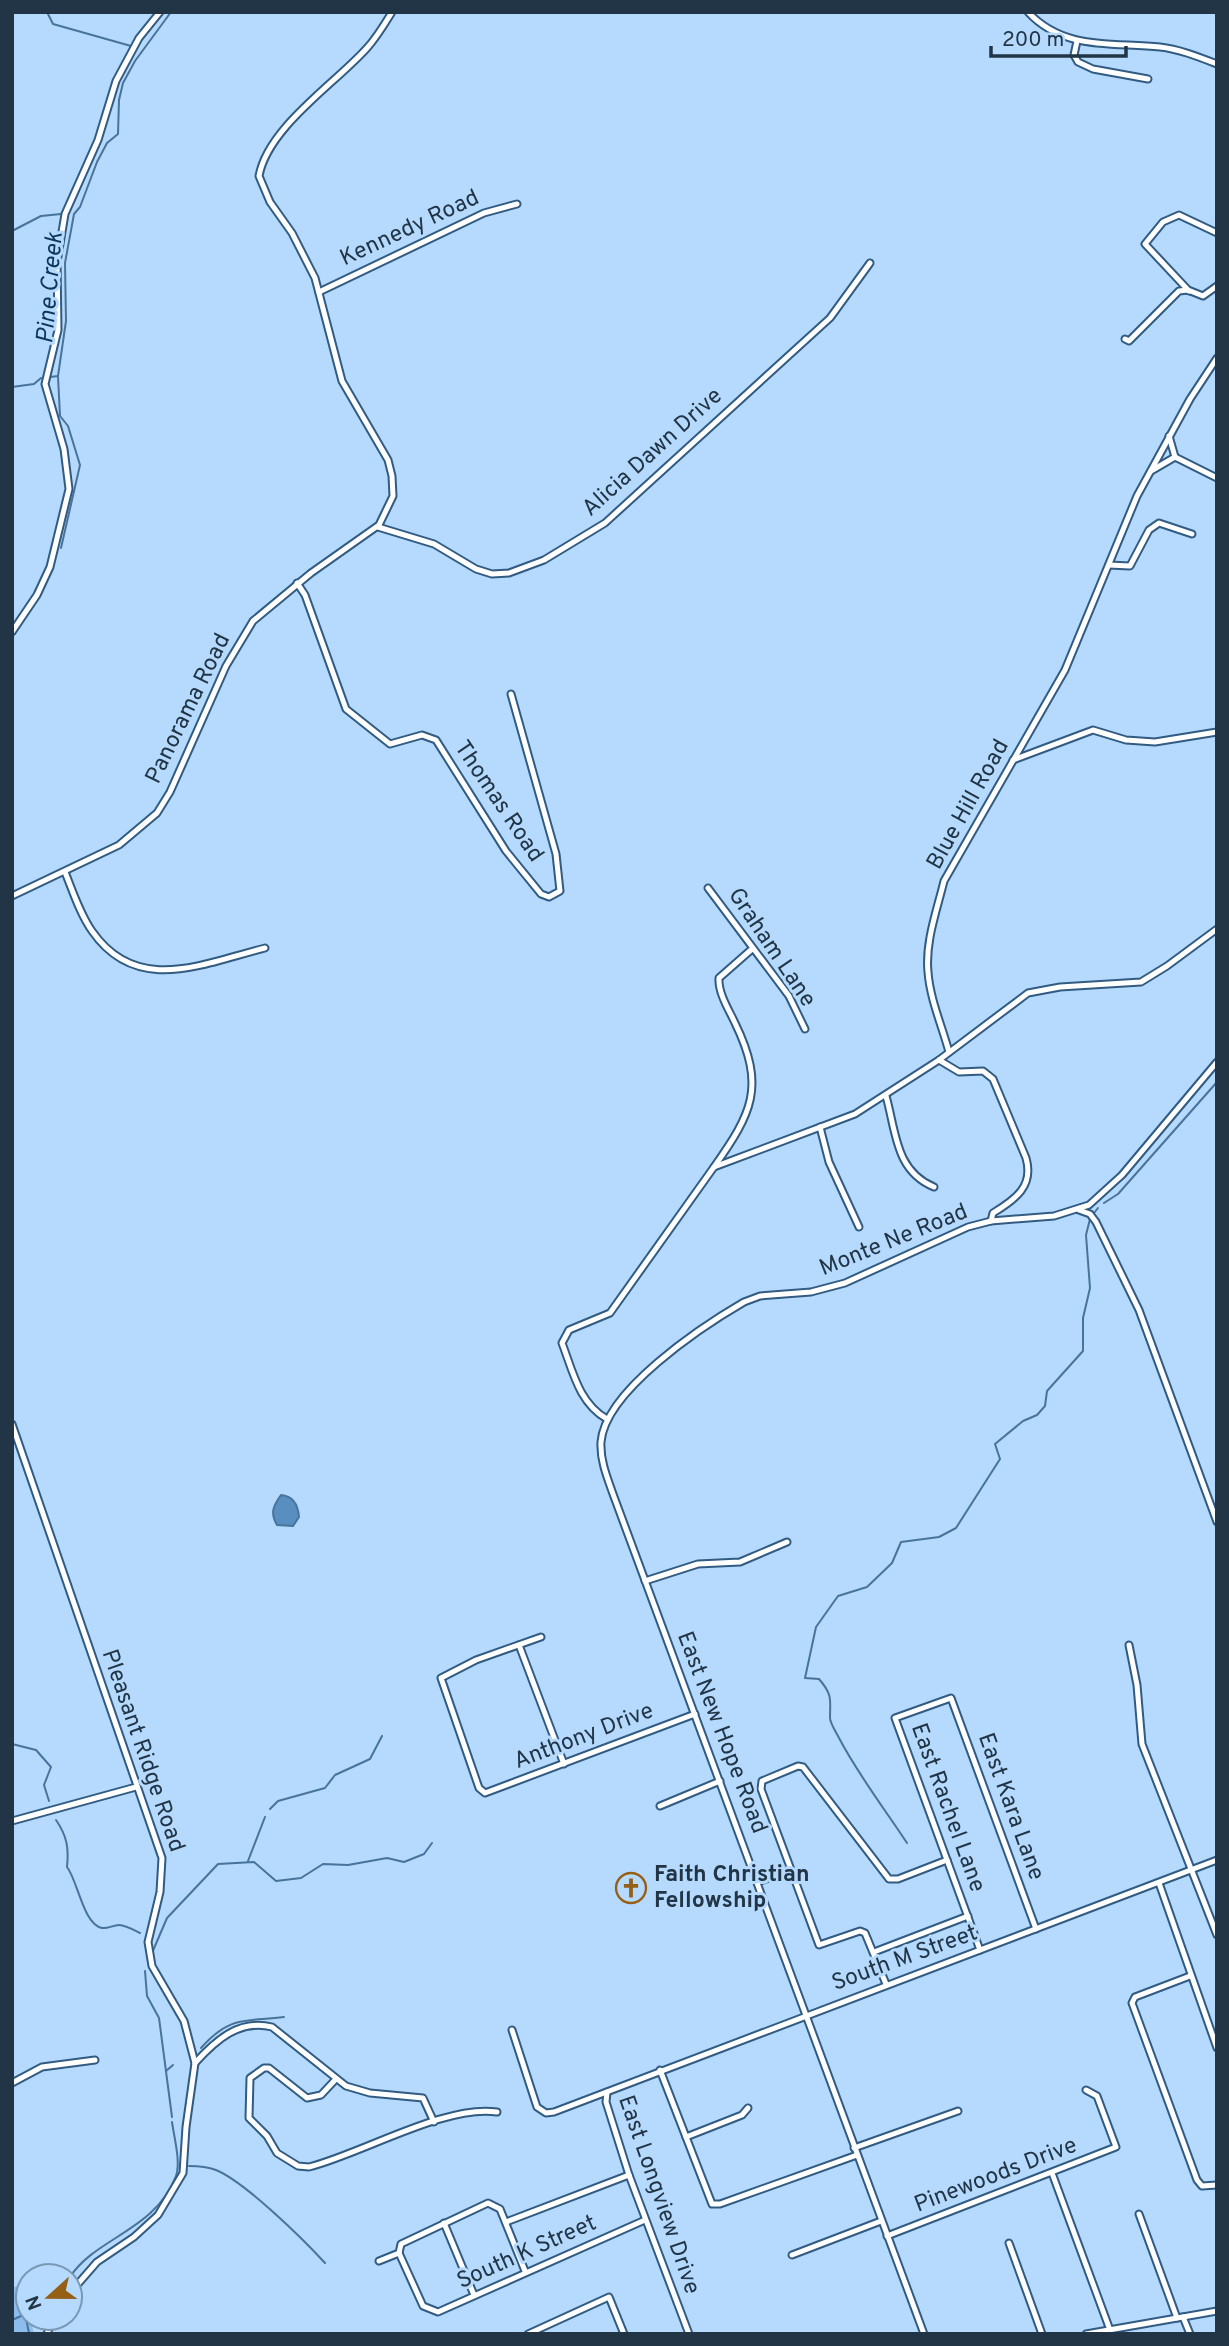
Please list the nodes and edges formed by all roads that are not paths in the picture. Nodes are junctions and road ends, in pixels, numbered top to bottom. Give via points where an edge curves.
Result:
1 (160, 12) edge
2 (392, 12) edge
3 (1028, 12) edge
4 (1077, 41) junction
5 (1217, 64) edge
6 (1148, 79) dead end
7 (517, 204) dead end
8 (1217, 233) edge
9 (870, 262) dead end
10 (1217, 286) edge
11 (1189, 291) junction
12 (319, 292) junction
13 (1125, 340) dead end
14 (1217, 358) edge
15 (1169, 436) junction
16 (1175, 457) junction
17 (1151, 471) junction
18 (1217, 478) edge
19 (378, 527) junction
20 (1192, 534) dead end
21 (1109, 565) junction
22 (297, 583) junction
23 (12, 632) edge
24 (511, 694) dead end
25 (1217, 732) edge
26 (1013, 761) junction
27 (65, 872) junction
28 (708, 888) dead end
29 (12, 896) edge
30 (1217, 929) edge
31 (265, 948) dead end
32 (752, 949) junction
33 (804, 1029) dead end
34 (950, 1052) junction
35 (939, 1060) junction
36 (1217, 1062) edge
37 (887, 1096) junction
38 (820, 1127) junction
39 (713, 1167) junction
40 (934, 1187) dead end
41 (1079, 1210) junction
42 (991, 1221) junction
43 (859, 1227) dead end
44 (607, 1419) junction
45 (12, 1424) edge
46 (1217, 1522) edge
47 (787, 1542) dead end
48 (645, 1581) junction
49 (541, 1637) dead end
50 (519, 1645) junction
51 (1129, 1645) dead end
52 (951, 1698) joint
53 (695, 1714) junction
54 (564, 1765) junction
55 (720, 1781) junction
56 (136, 1787) junction
57 (660, 1806) dead end
58 (12, 1821) edge
59 (947, 1860) junction
60 (1217, 1860) edge
61 (1191, 1869) junction
62 (790, 1870) junction
63 (758, 1882) junction
64 (1158, 1883) junction
65 (968, 1916) junction
66 (1036, 1929) junction
67 (1217, 1935) edge
68 (980, 1950) junction
69 (874, 1952) junction
70 (1190, 1976) junction
71 (886, 1984) junction
72 (806, 2015) junction
73 (512, 2030) dead end
74 (1217, 2048) edge
75 (94, 2060) dead end
76 (195, 2063) junction
77 (660, 2070) junction
78 (336, 2079) junction
79 (12, 2082) edge
80 (1086, 2090) dead end
81 (607, 2092) junction
82 (748, 2108) dead end
83 (958, 2111) dead end
84 (497, 2112) dead end
85 (434, 2122) junction
86 (686, 2137) junction
87 (854, 2148) junction
88 (857, 2155) junction
89 (1052, 2173) junction
90 (629, 2175) junction
91 (1217, 2185) edge
92 (1139, 2214) dead end
93 (645, 2220) junction
94 (881, 2221) junction
95 (506, 2222) junction
96 (444, 2223) junction
97 (887, 2236) junction
98 (1009, 2243) dead end
99 (399, 2253) junction
100 (792, 2255) dead end
101 (379, 2261) dead end
102 (525, 2271) junction
103 (84, 2277) edge
104 (474, 2295) junction
105 (1217, 2311) edge
106 (1180, 2318) junction
107 (1110, 2330) junction
108 (923, 2333) edge
109 (528, 2334) edge
110 (624, 2334) edge
111 (689, 2334) edge
112 (1042, 2334) edge
113 (1086, 2334) edge
114 (1190, 2334) edge

1 - 23 street via 139,38 116,81 99,140 65,214 57,262 58,330 45,384 64,449 69,489 50,567
2 - 12 street, Panorama Road via 365,50 294,119 260,168 263,189 305,255
3 - 4 street via 1060,36
4 - 5 street via 1162,47
4 - 6 street via 1074,55 1082,65
7 - 12 street, Kennedy Road via 484,213
8 - 11 street via 1179,215 1163,222 1145,244
9 - 19 street, Alicia Dawn Drive via 830,318 605,523 544,560 492,574 434,544
10 - 11 street via 1203,296
11 - 13 street via 1179,291
12 - 19 street, Panorama Road via 342,381 382,448 392,476 393,496
14 - 15 street, Blue Hill Road
15 - 16 street
15 - 17 street, Blue Hill Road
16 - 17 street
16 - 18 street
17 - 21 street, Blue Hill Road
19 - 22 street, Panorama Road
20 - 21 street via 1160,523 1149,530 1130,566
21 - 26 street, Blue Hill Road via 1072,657
22 - 24 street, Thomas Road via 350,715 390,744 422,734 436,740 506,851 541,894 549,897 560,891 556,854
22 - 27 street, Panorama Road via 253,621 238,643 157,813 119,845
25 - 26 street via 1155,741 1126,740 1093,730
26 - 34 street, Blue Hill Road via 951,864 934,919 928,976
27 - 29 street, Panorama Road
27 - 31 street via 98,938 139,966 183,970
28 - 32 street, Graham Lane
30 - 34 street via 1141,982 1028,993
32 - 33 street, Graham Lane via 789,996
32 - 39 street via 719,978 747,1046 752,1093 737,1134
34 - 35 street
35 - 37 street
35 - 42 street via 959,1072 983,1071 993,1080 1026,1158 1025,1186 1012,1202 993,1213
36 - 41 street, Monte Ne Road via 1122,1175
37 - 38 street
37 - 40 street via 903,1161 911,1174
38 - 39 street
38 - 43 street via 829,1162
39 - 44 street via 610,1313 569,1330 562,1343 583,1398 590,1409
41 - 42 street, Monte Ne Road
41 - 46 street via 1096,1222 1131,1292
42 - 44 street, Monte Ne Road via 950,1234 830,1288 775,1293 744,1302 628,1387
44 - 48 street, East New Hope Road via 601,1440 603,1464
45 - 56 street, Pleasant Ridge Road
47 - 48 street via 740,1562 698,1564
48 - 53 street, East New Hope Road
49 - 50 street
50 - 54 street
50 - 54 street, Anthony Drive via 446,1672 441,1685 485,1793
51 - 61 street via 1142,1744
52 - 59 street, East Rachel Lane via 895,1718
52 - 66 street, East Kara Lane
53 - 54 street, Anthony Drive
53 - 55 street, East New Hope Road
55 - 57 street
55 - 63 street, East New Hope Road
56 - 58 street
56 - 76 street, Pleasant Ridge Road via 163,1870 148,1952 184,2021
59 - 62 street via 888,1879 798,1766 765,1778 761,1786
59 - 65 street, East Rachel Lane
60 - 61 street, South M Street
61 - 64 street, South M Street
61 - 67 street
62 - 63 street
62 - 69 street via 819,1945 860,1931
63 - 72 street, East New Hope Road
64 - 66 street, South M Street
64 - 70 street
65 - 68 street, East Rachel Lane
65 - 69 street
66 - 68 street, South M Street
68 - 71 street, South M Street
69 - 71 street
70 - 74 street
70 - 91 street via 1135,1997 1134,2011 1197,2180 1202,2186
71 - 72 street, South M Street
72 - 77 street, South M Street
72 - 87 street, East New Hope Road
73 - 81 street, East Longview Drive via 541,2110 554,2112
75 - 79 street via 42,2067
76 - 78 street via 229,2033 258,2024 286,2036
76 - 103 street, Pleasant Ridge Road via 186,2162 179,2184 158,2215 114,2247
77 - 81 street, South M Street
77 - 86 street
78 - 85 street via 357,2090 423,2098
78 - 85 street via 321,2095 307,2098 269,2068 250,2078 249,2118 288,2162 318,2165
80 - 89 street, Pinewoods Drive via 1097,2096 1116,2147
81 - 90 street, East Longview Drive via 606,2102
82 - 86 street via 742,2115
83 - 87 street
84 - 85 street via 484,2110
86 - 88 street via 712,2204
87 - 88 street, East New Hope Road
88 - 94 street, East New Hope Road
89 - 97 street, Pinewoods Drive
89 - 107 street
90 - 93 street, East Longview Drive
90 - 95 street
92 - 106 street
93 - 102 street, South K Street
93 - 111 street, East Longview Drive
94 - 97 street, East New Hope Road
94 - 100 street
95 - 96 street via 500,2209 488,2203
95 - 102 street
96 - 99 street via 401,2244
96 - 104 street
97 - 108 street, East New Hope Road
98 - 112 street
99 - 101 street
99 - 104 street, South K Street via 423,2306 438,2312
102 - 104 street, South K Street
105 - 106 street
106 - 107 street
106 - 114 street
107 - 113 street
109 - 110 street via 609,2297

